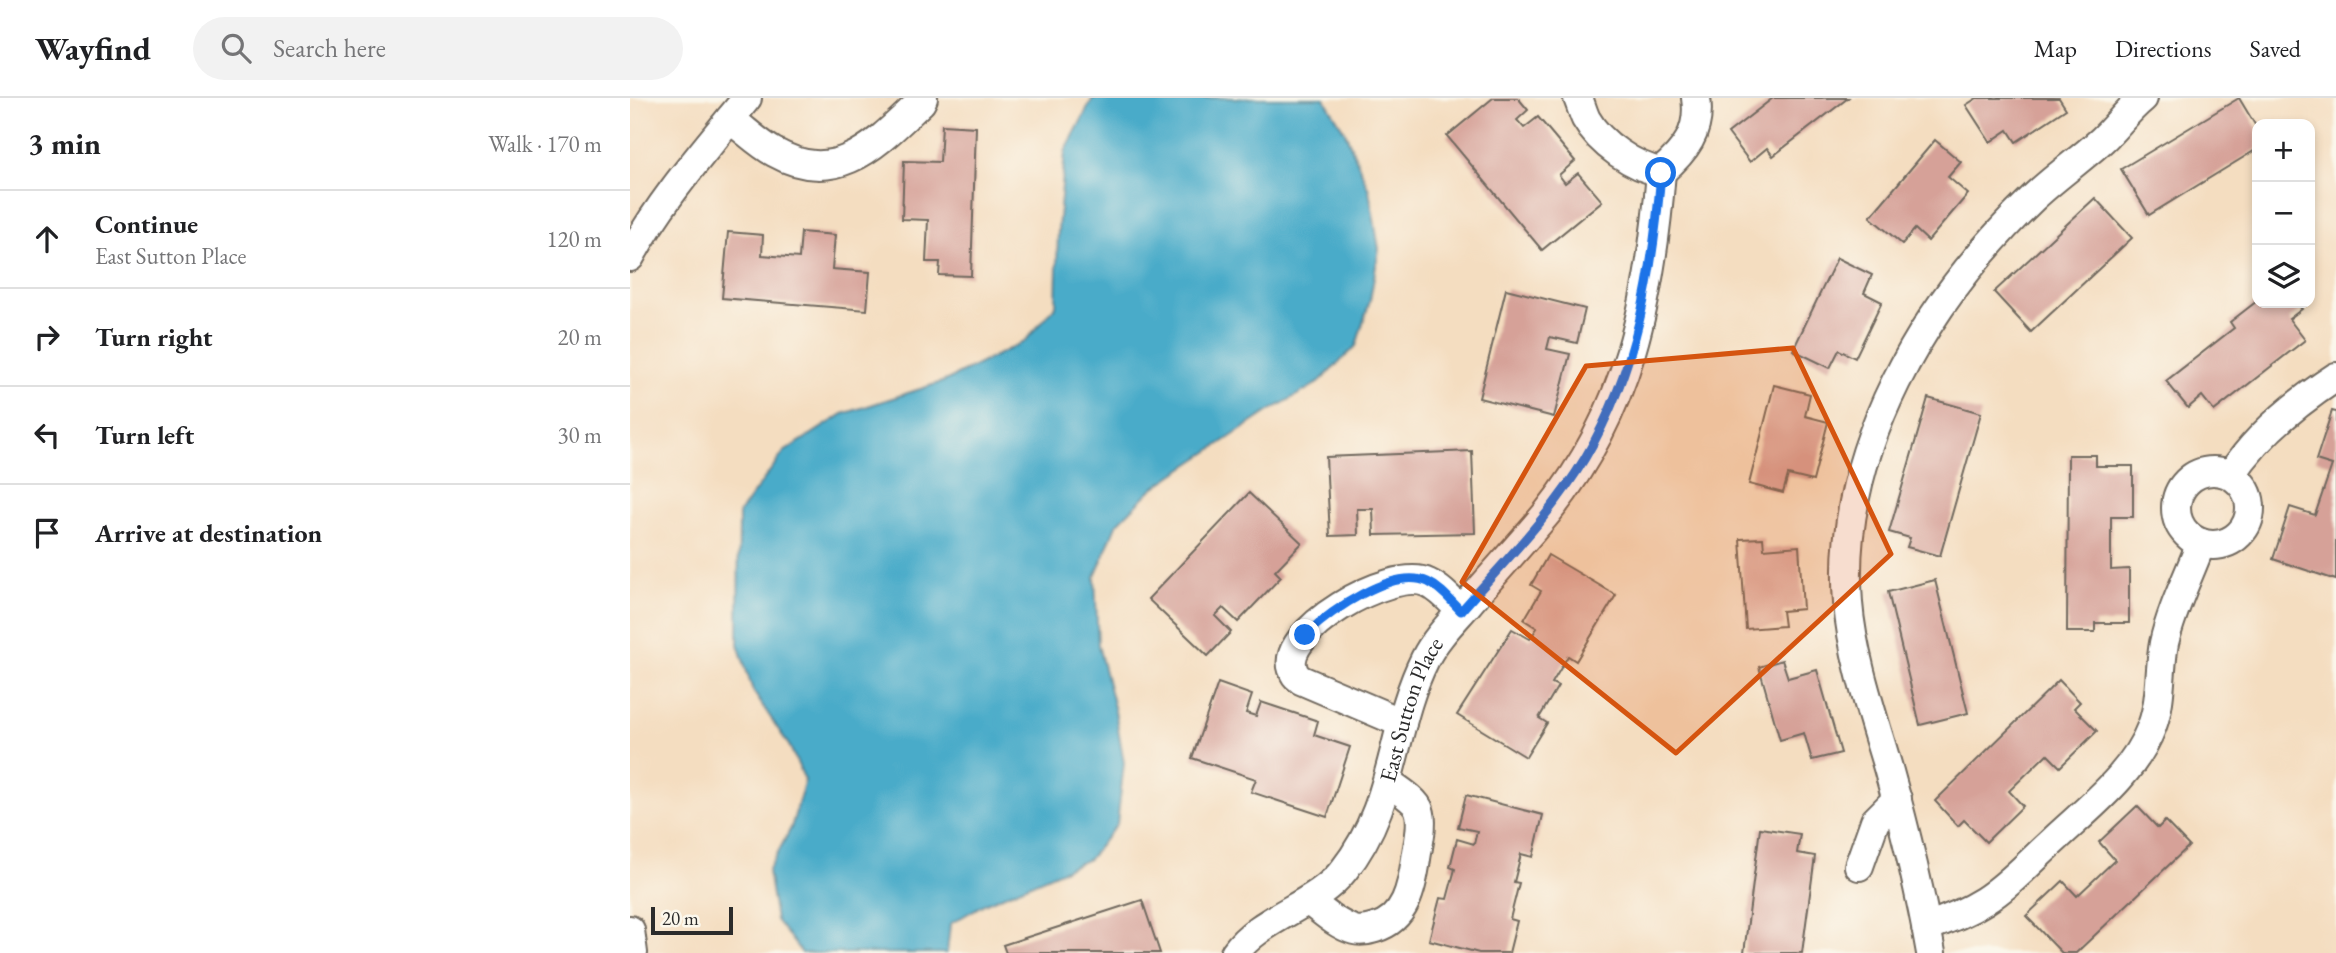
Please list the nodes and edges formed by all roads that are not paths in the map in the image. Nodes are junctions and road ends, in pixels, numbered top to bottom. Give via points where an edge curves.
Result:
1 (922, 98) edge
2 (1578, 98) edge
3 (1696, 98) edge
4 (2143, 98) edge
5 (739, 108) edge
6 (1661, 173) junction
7 (630, 257) edge
8 (2336, 377) edge
9 (2231, 475) junction
10 (2201, 543) junction
11 (1461, 611) junction
12 (1402, 723) junction
13 (1388, 782) junction
14 (1896, 799) junction
15 (1859, 866) dead end
16 (1309, 901) junction
17 (630, 930) edge
18 (1928, 940) edge
19 (633, 953) edge
20 (1235, 953) edge

1 - 5 street via 876,144 839,164 806,164 774,152
2 - 6 street via 1599,135 1633,163
3 - 6 street via 1697,122 1691,140
4 - 14 street via 2033,198 1955,284 1912,352 1871,442 1849,528 1848,604
5 - 7 street via 646,229
6 - 11 street, East Sutton Place via 1640,324 1608,417 1548,511
8 - 9 street via 2304,398 2244,455
9 - 10 street via 2248,493 2245,529 2225,543
9 - 10 street via 2219,471 2196,475 2179,493 2177,517 2190,537
10 - 18 street via 2174,608 2154,718 2136,756 2118,780 2025,867
11 - 12 street, East Sutton Place via 1426,657
11 - 12 street via 1428,582 1399,580 1346,602 1305,635 1292,659 1293,672 1301,680
12 - 13 street, East Sutton Place
13 - 16 street, East Sutton Place via 1370,832 1343,872
13 - 16 street via 1419,807 1421,819 1413,883 1405,904 1396,916 1366,931 1334,920
14 - 15 street via 1875,821
14 - 18 street
16 - 20 street, East Sutton Place via 1256,932
17 - 19 street

